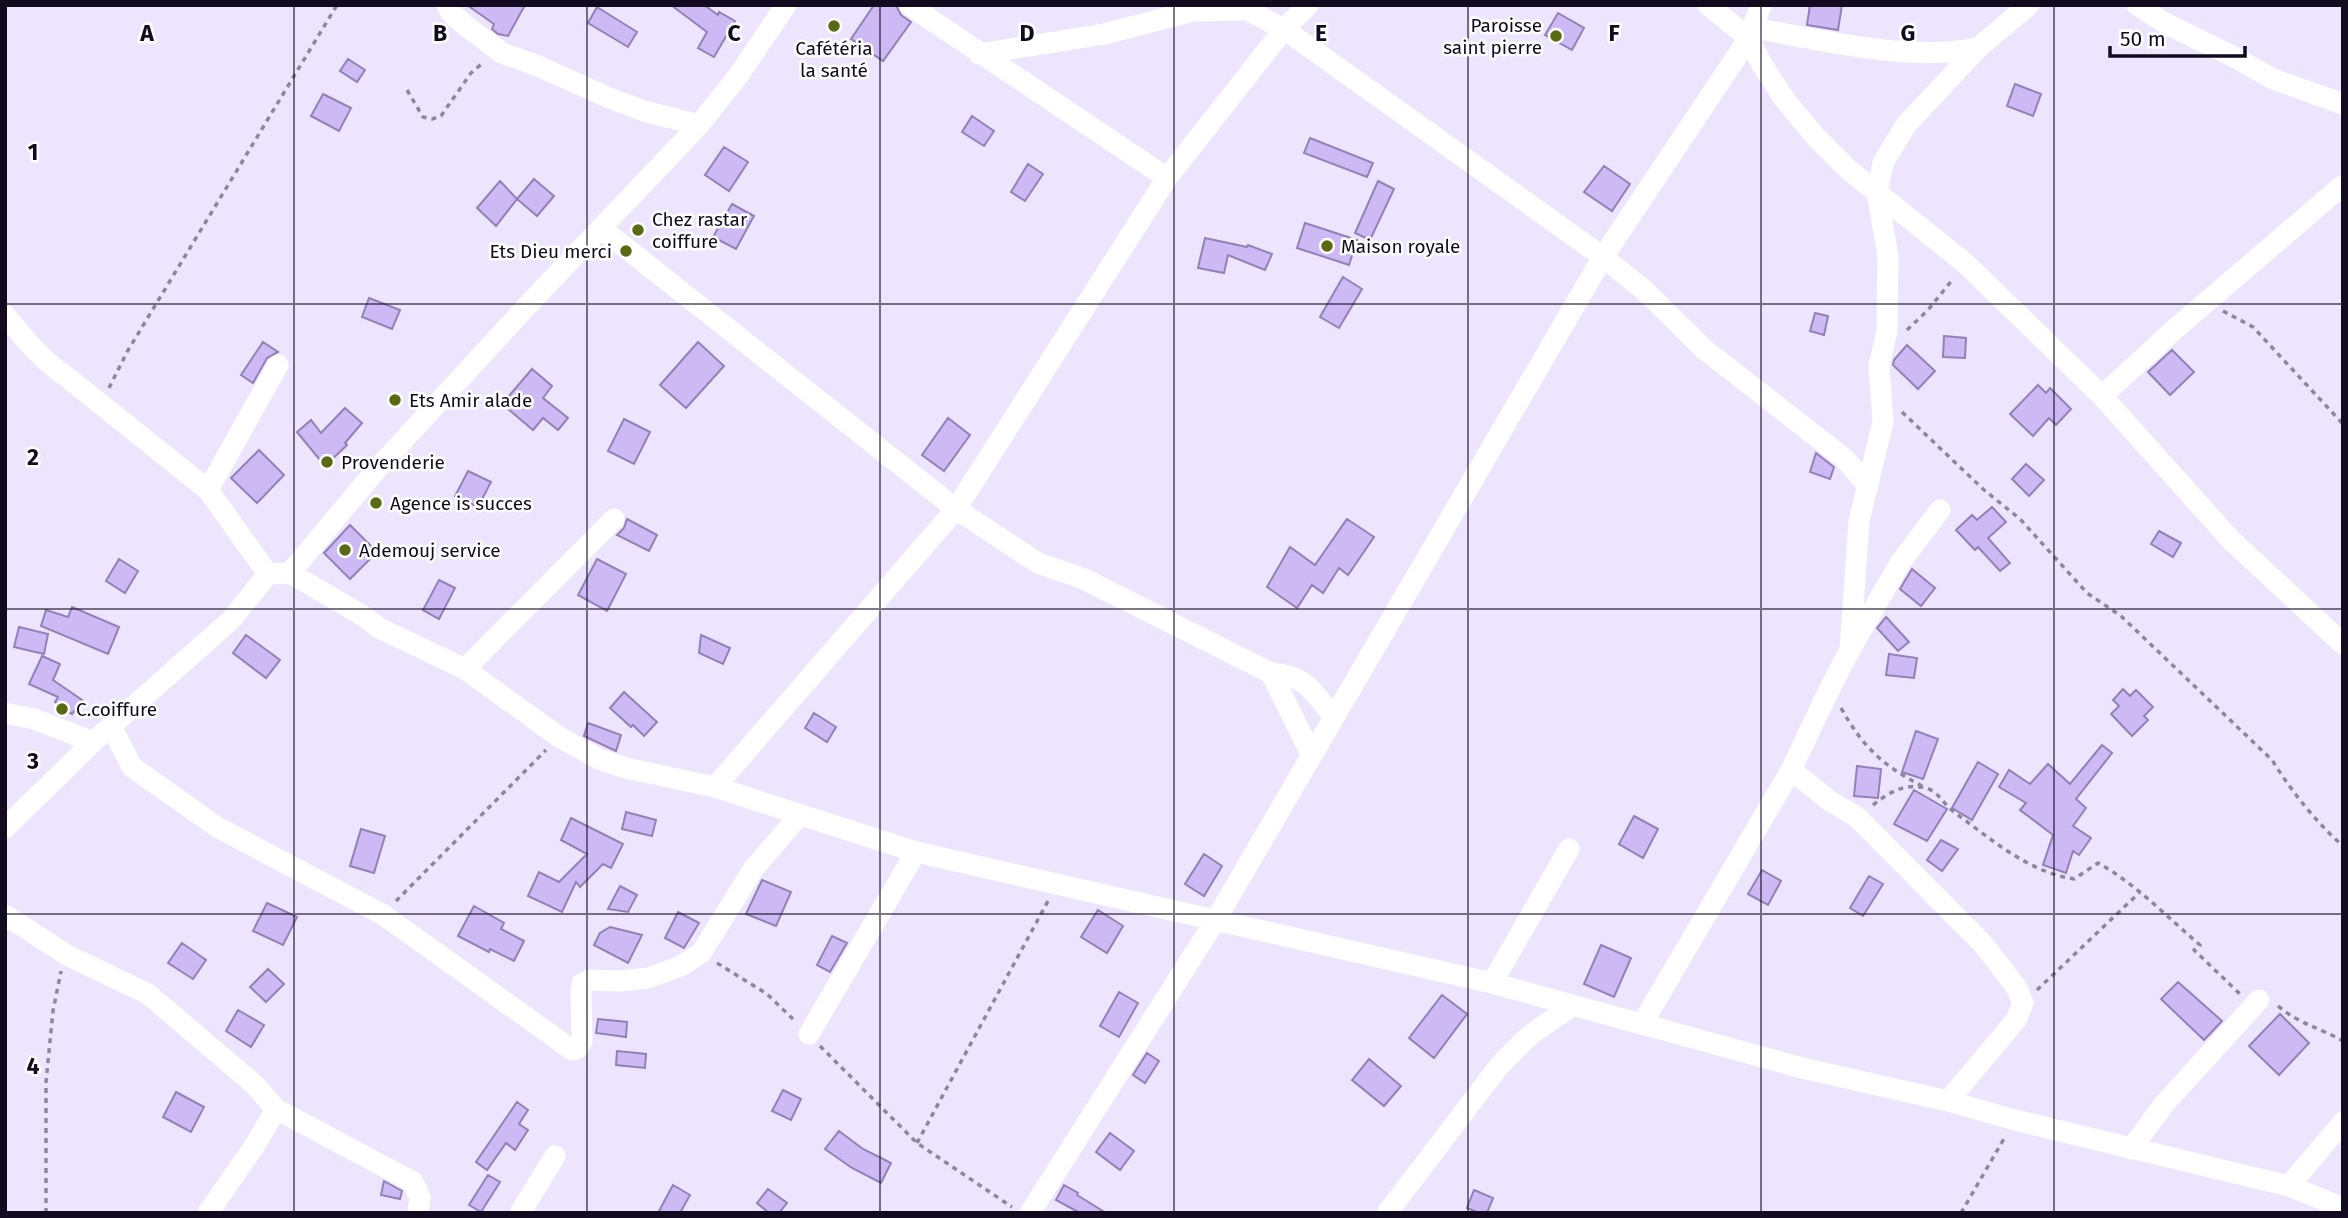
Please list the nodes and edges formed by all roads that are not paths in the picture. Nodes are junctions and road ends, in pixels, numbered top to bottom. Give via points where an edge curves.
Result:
1 (447, 5) edge
2 (786, 5) edge
3 (909, 5) edge
4 (1308, 5) edge
5 (1708, 5) edge
6 (1761, 5) edge
7 (2029, 5) edge
8 (2137, 5) edge
9 (1240, 8) edge
10 (1284, 29) junction
11 (1751, 33) junction
12 (1978, 48) junction
13 (979, 54) junction
14 (2343, 104) edge
15 (698, 125) junction
16 (1167, 178) junction
17 (2343, 185) edge
18 (1877, 191) junction
19 (602, 229) junction
20 (1603, 257) junction
21 (5, 315) edge
22 (278, 365) dead end
23 (2102, 397) junction
24 (1868, 486) junction
25 (208, 490) junction
26 (956, 509) junction
27 (1940, 510) dead end
28 (614, 519) dead end
29 (290, 573) junction
30 (268, 574) junction
31 (2343, 644) edge
32 (1850, 650) junction
33 (465, 669) junction
34 (1271, 673) junction
35 (5, 713) edge
36 (1333, 716) junction
37 (111, 726) junction
38 (93, 741) junction
39 (1311, 754) junction
40 (1791, 771) junction
41 (715, 787) junction
42 (799, 816) junction
43 (5, 828) edge
44 (1569, 849) dead end
45 (916, 852) junction
46 (5, 915) edge
47 (1214, 921) junction
48 (1492, 983) junction
49 (2259, 1000) road end
50 (1573, 1005) junction
51 (1642, 1024) junction
52 (808, 1034) road end
53 (1948, 1101) junction
54 (276, 1109) junction
55 (2343, 1122) edge
56 (2131, 1149) junction
57 (555, 1156) dead end
58 (2289, 1186) junction
59 (2343, 1208) edge
60 (208, 1213) edge
61 (418, 1213) edge
62 (520, 1213) edge
63 (1030, 1213) edge
64 (1387, 1213) edge

1 - 15 street via 502,53 644,111
2 - 15 street
3 - 13 street
4 - 10 street
5 - 11 street
6 - 11 street
7 - 12 street
8 - 14 street via 2273,79
9 - 10 street
9 - 13 street via 1194,10 1104,34
10 - 16 street
10 - 20 street
11 - 12 street via 1886,50 1957,52
11 - 18 street via 1761,63 1786,100 1849,170
11 - 20 street
12 - 18 street via 1906,125 1883,163
13 - 16 street
15 - 19 street
16 - 26 street
17 - 23 street
18 - 23 street via 1966,264
18 - 24 street via 1888,256 1887,331 1880,366 1883,422
19 - 26 street
19 - 29 street via 377,469
20 - 24 street via 1704,349 1844,459
20 - 36 street
21 - 25 street via 45,362
22 - 25 street
23 - 31 street via 2231,540
24 - 32 street via 1859,521
25 - 30 street
26 - 34 street via 1038,563 1084,579
26 - 41 street
27 - 32 street via 1900,563
28 - 33 street
29 - 30 street
29 - 33 street via 379,628
30 - 37 street via 231,620
32 - 40 street
33 - 41 street via 559,737 599,759
34 - 36 street via 1290,674 1308,685
34 - 39 street
35 - 38 street
36 - 39 street
37 - 38 street
37 - 42 street via 132,767 217,827 382,914 572,1049 582,1041 582,984 648,978 681,967 701,953 754,868
38 - 43 street
39 - 47 street
40 - 51 street
40 - 53 street via 1857,817 1983,944 2017,988 2023,1003 2016,1020
41 - 42 street
42 - 45 street
44 - 48 street
45 - 47 street
45 - 52 street
46 - 54 street via 67,955 148,994 254,1084
47 - 48 street
47 - 63 street
48 - 50 street
49 - 56 street via 2165,1102
50 - 51 street
50 - 64 street via 1500,1065
51 - 53 street via 1802,1069
53 - 56 street
54 - 60 street
54 - 61 street via 413,1182 420,1199
55 - 58 street
56 - 58 street
57 - 62 street
58 - 59 street

